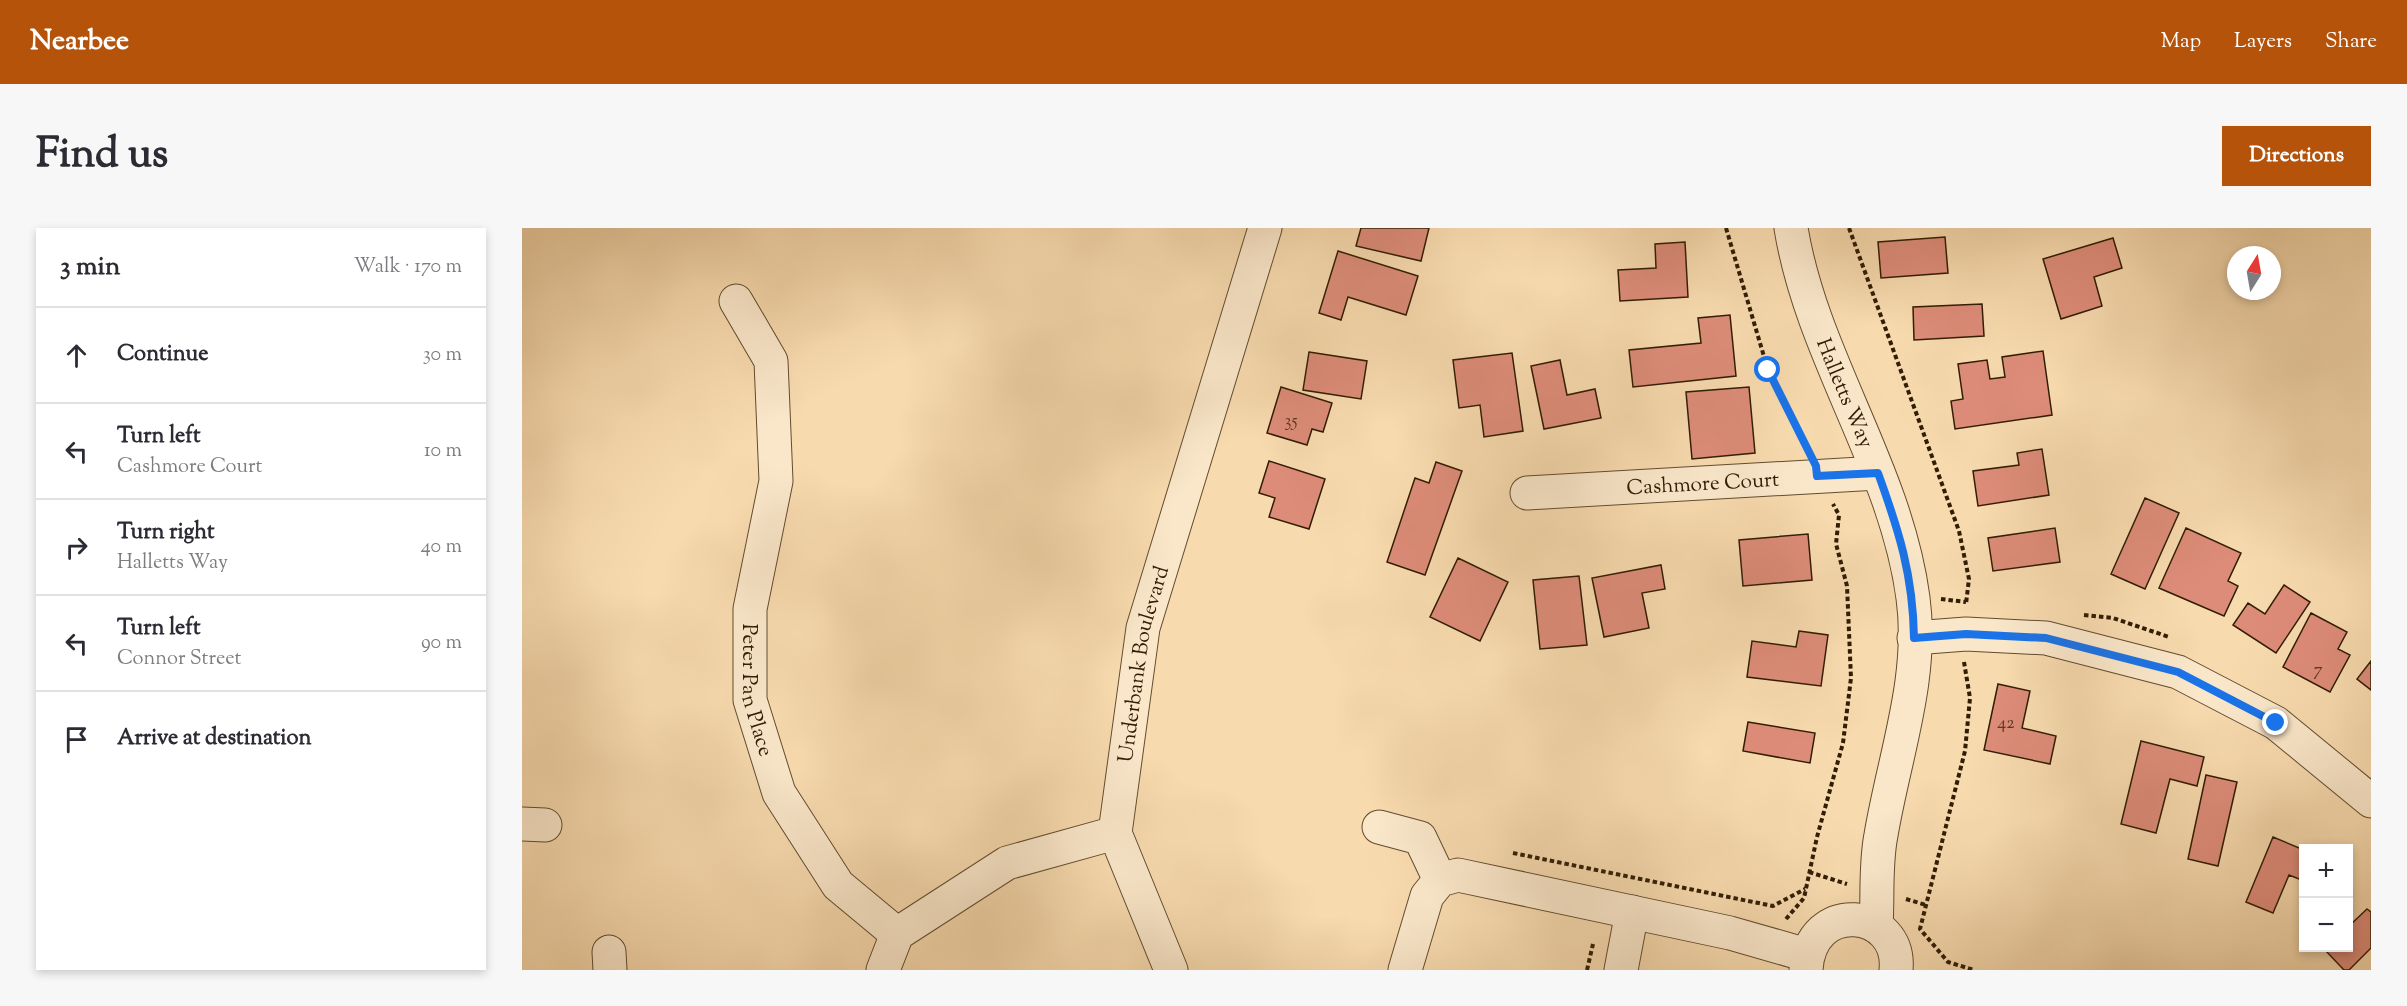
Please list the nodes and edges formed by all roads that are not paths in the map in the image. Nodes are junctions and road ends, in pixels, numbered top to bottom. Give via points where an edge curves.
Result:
1 (1265, 228) edge
2 (1791, 228) edge
3 (736, 301) dead end
4 (1878, 473) junction
5 (1527, 493) dead end
6 (1914, 638) junction
7 (2371, 801) edge
8 (1379, 827) dead end
9 (1115, 834) junction
10 (1440, 880) junction
11 (1632, 912) junction
12 (1863, 923) junction
13 (897, 934) junction
14 (1798, 956) edge
15 (1901, 968) edge
16 (883, 970) edge
17 (1171, 970) edge
18 (1405, 970) edge
19 (1621, 970) edge

1 - 9 street, Underbank Boulevard via 1143,628
2 - 4 street, Halletts Way via 1813,314
3 - 13 street, Peter Pan Place via 771,361 776,481 750,609 750,700 779,793 838,885
4 - 5 street, Cashmore Court
4 - 6 street, Halletts Way via 1902,539 1913,599
6 - 7 street via 1966,634 2046,638 2178,672 2276,723
6 - 12 street, Halletts Way via 1915,667
8 - 10 street via 1420,838
9 - 13 street via 1007,863
9 - 17 street
10 - 11 street via 1458,875
10 - 18 street via 1427,896
11 - 14 street
11 - 19 street
12 - 14 street via 1835,922
12 - 15 street via 1887,936
13 - 16 street

